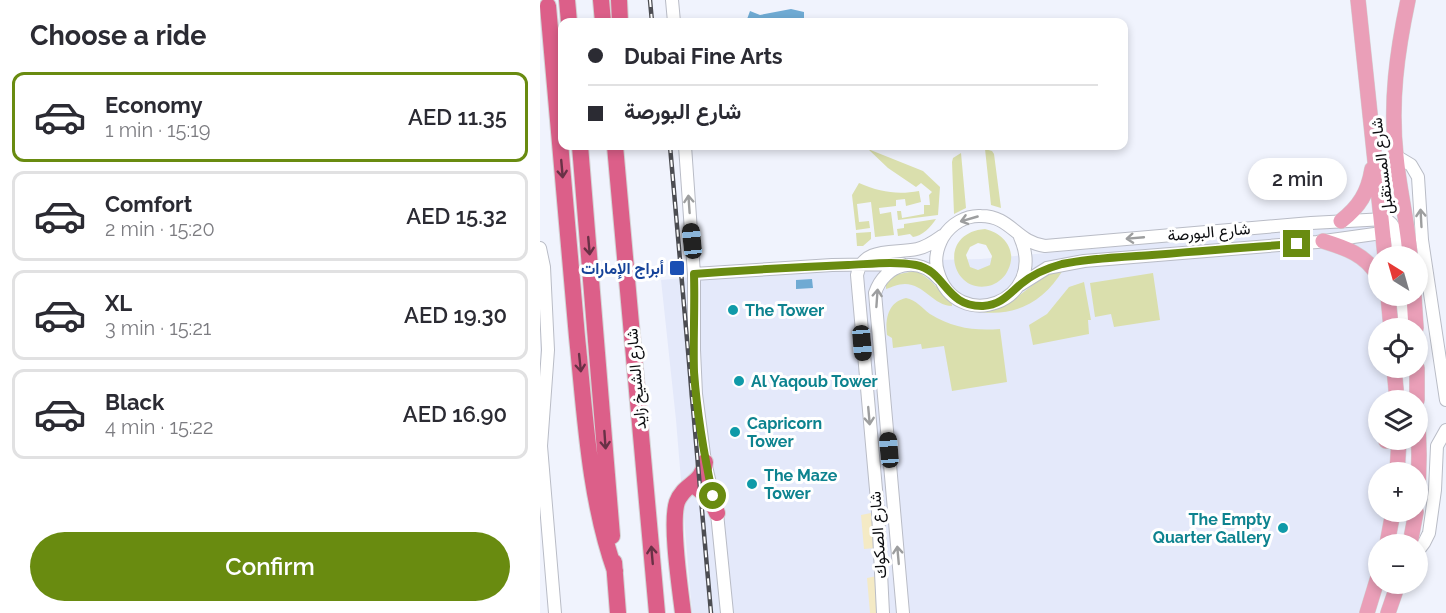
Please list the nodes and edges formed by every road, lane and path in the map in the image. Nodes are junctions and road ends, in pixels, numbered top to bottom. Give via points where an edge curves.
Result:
1 (567, 0) edge
2 (601, 0) edge
3 (619, 0) edge
4 (672, 0) edge
5 (1358, 0) edge
6 (1408, 0) edge
7 (548, 6) dead end
8 (569, 18) edge
9 (603, 18) edge
10 (620, 18) edge
11 (674, 18) edge
12 (558, 123) edge
13 (560, 150) edge
14 (580, 150) edge
15 (615, 150) edge
16 (685, 150) edge
17 (1396, 156) junction
18 (1374, 158) junction
19 (1341, 221) junction
20 (1391, 226) junction
21 (946, 233) junction
22 (1020, 237) junction
23 (1323, 241) junction
24 (1386, 246) edge
25 (1396, 246) edge
26 (1404, 246) edge
27 (540, 248) edge
28 (1368, 263) edge
29 (904, 264) junction
30 (832, 265) junction
31 (860, 265) junction
32 (694, 274) junction
33 (940, 280) junction
34 (1019, 285) junction
35 (857, 289) junction
36 (1446, 400) edge
37 (1446, 430) edge
38 (705, 462) junction
39 (692, 484) junction
40 (717, 513) junction
41 (1428, 535) edge
42 (615, 571) junction
43 (1373, 594) edge
44 (1395, 594) edge
45 (884, 611) edge
46 (555, 613) edge
47 (618, 613) edge
48 (657, 613) edge
49 (682, 613) edge
50 (726, 613) edge
51 (903, 613) edge
52 (1367, 613) edge
53 (1388, 613) edge

1 - 8 highway
2 - 9 highway
3 - 10 highway
4 - 11 street
5 - 18 main road, شارع المستقبل
6 - 17 main road, شارع المستقبل via 1395,70
7 -> 12 highway
13 -> 42 highway via 593,481 601,527
14 -> 42 highway
48 -> 15 highway, شارع الشيخ زايد
32 -> 16 street
17 - 20 main road, شارع المستقبل
36 -> 17 street via 1422,240 1418,177 1411,165
18 - 19 main road via 1364,196
18 - 20 main road, شارع المستقبل
19 - 20 street, شارع البورصة
19 -> 22 street, شارع البورصة via 1052,246 1038,246
20 - 23 street, شارع البورصة
20 - 24 main road, شارع المستقبل
20 - 25 street
20 - 26 main road, شارع المستقبل
22 -> 21 street via 1003,221 980,216 960,221
21 - 31 street via 922,248 877,253
21 - 33 street via 936,256
22 - 34 street via 1027,261
23 - 28 main road via 1358,254
23 - 34 street, شارع البورصة via 1097,259 1047,268
27 - 46 street via 548,350 541,446
29 - 31 street
29 - 33 street via 926,268
51 -> 29 street, شارع الصكوك via 875,293 882,278
30 - 31 street
30 - 32 street
30 - 35 street
31 - 35 street, شارع الصكوك
32 - 38 street via 694,372
33 - 34 street via 955,297 984,306 1004,300
35 -> 45 street, شارع الصكوك
37 - 41 street via 1437,446
38 - 39 highway via 703,475
38 - 40 street
39 - 40 highway via 705,493
39 - 49 highway via 679,498 675,518
40 - 50 street
42 - 47 highway
43 - 52 main road
44 - 53 main road

